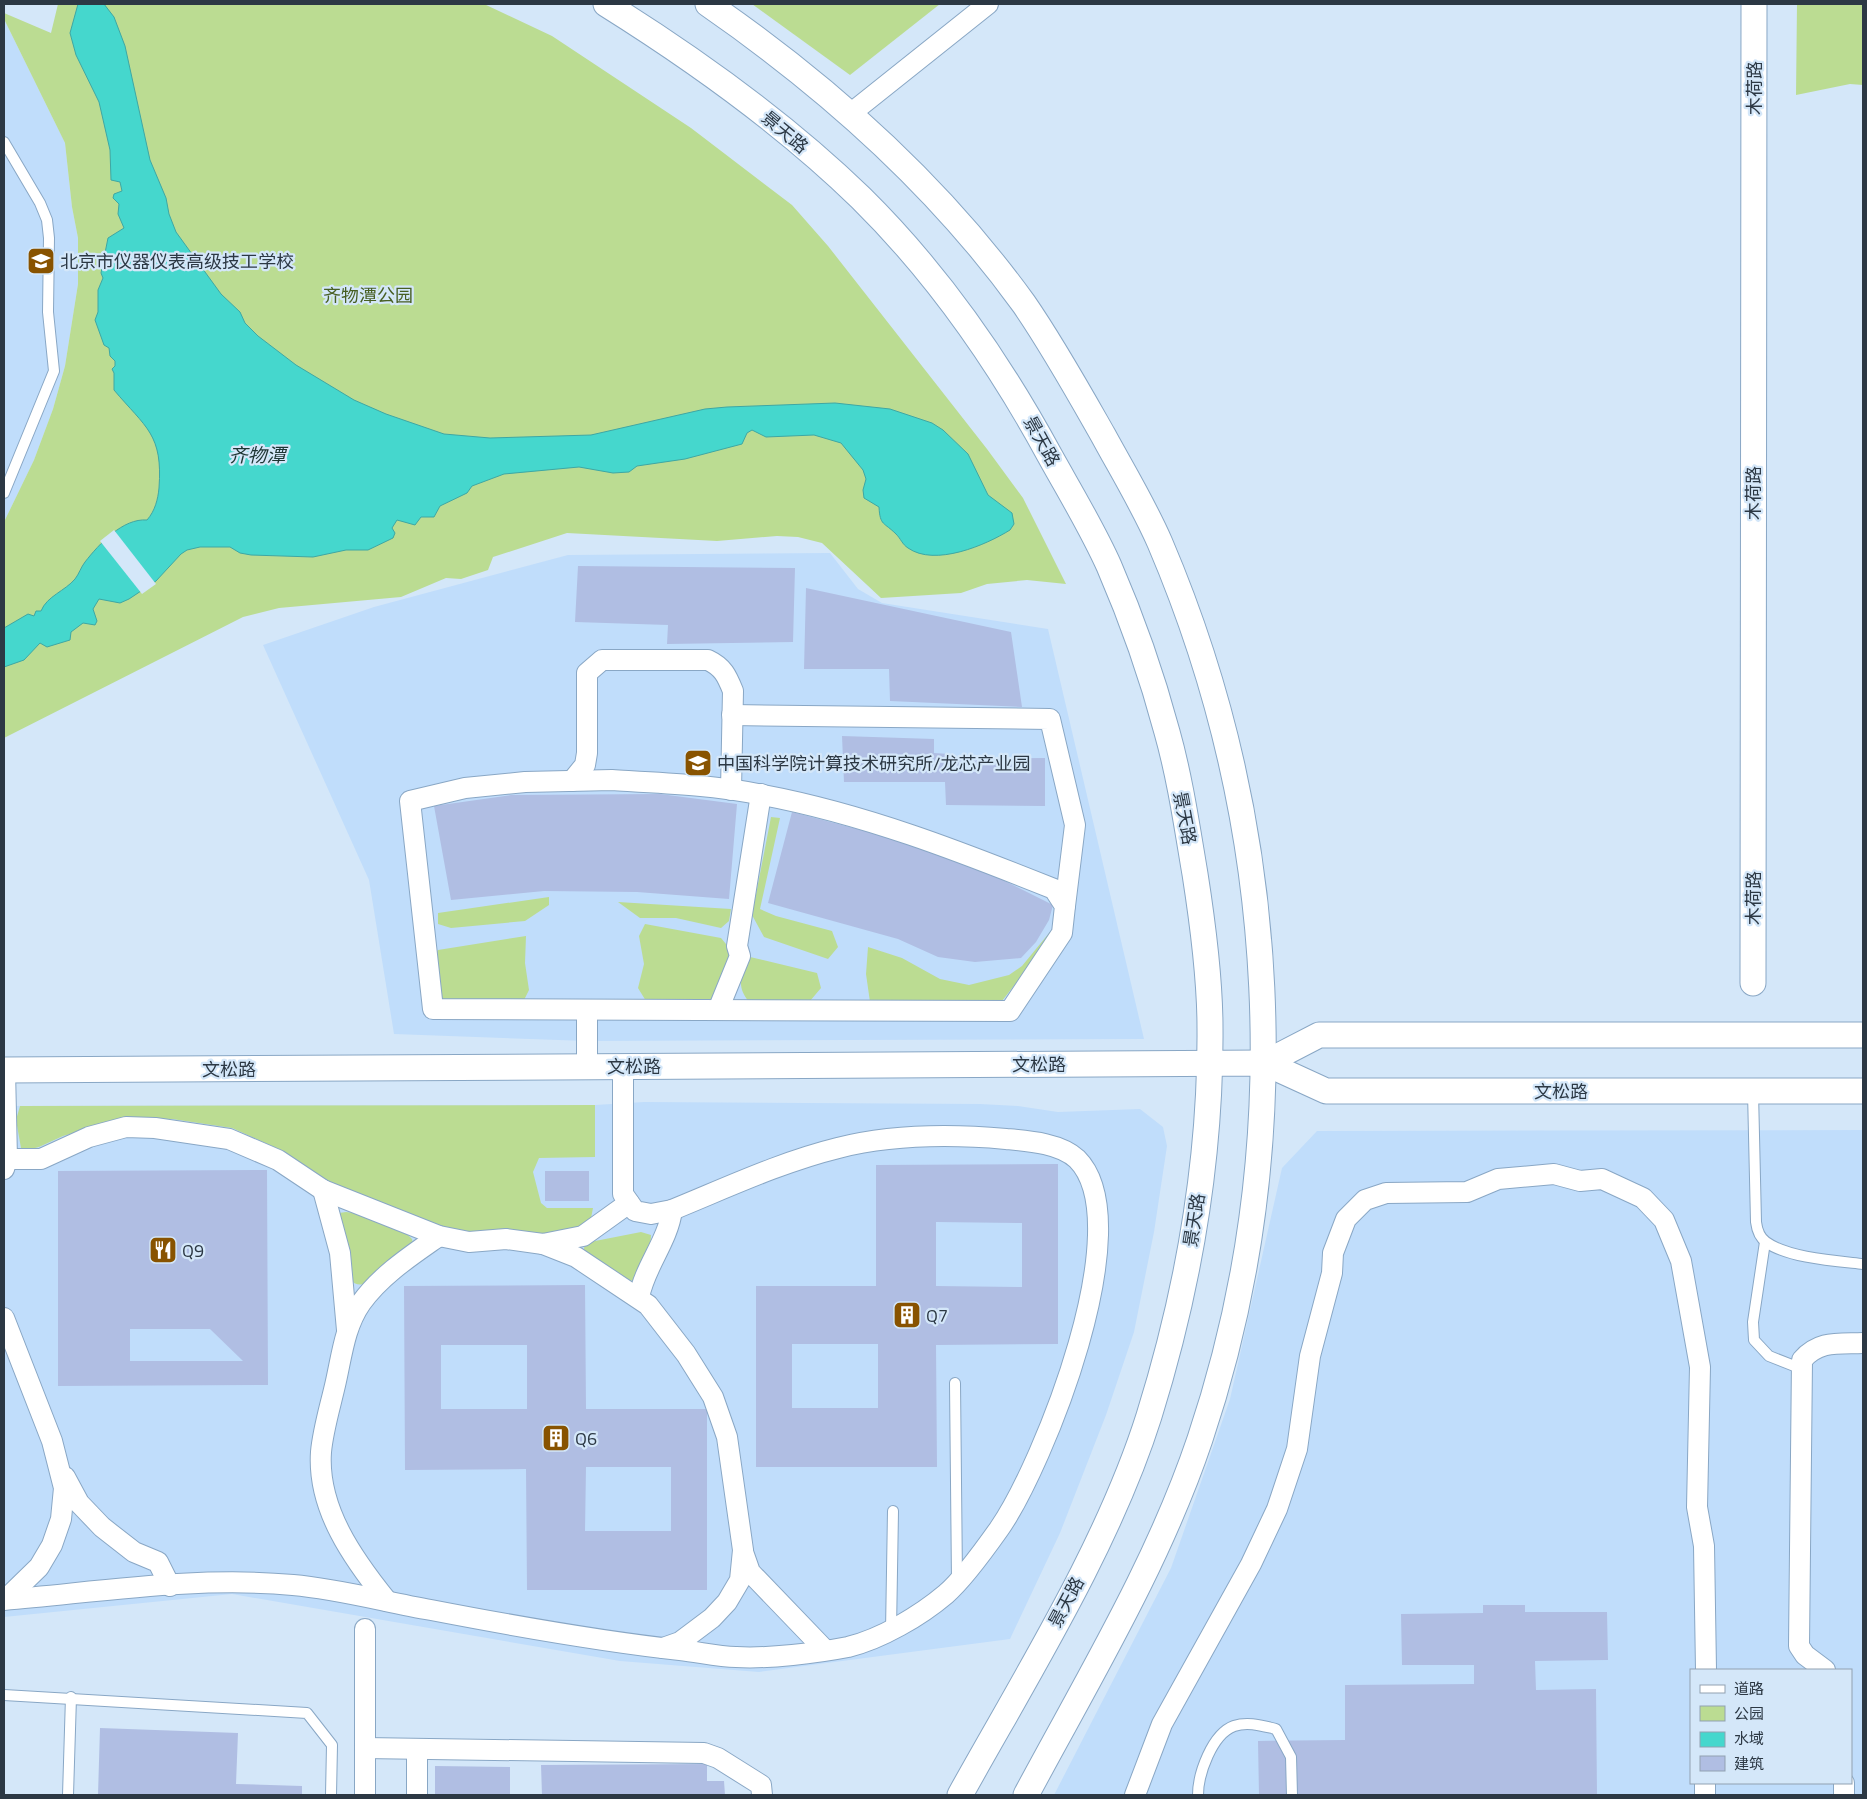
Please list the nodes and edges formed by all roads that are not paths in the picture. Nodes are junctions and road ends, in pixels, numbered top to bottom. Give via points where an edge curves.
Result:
1 (606, 4) edge
2 (708, 4) edge
3 (988, 4) edge
4 (1754, 4) edge
5 (850, 114) junction
6 (4, 142) edge
7 (4, 493) edge
8 (732, 715) junction
9 (572, 781) junction
10 (731, 790) junction
11 (761, 794) junction
12 (1065, 906) junction
13 (1753, 983) dead end
14 (587, 1010) junction
15 (718, 1010) junction
16 (1863, 1036) edge
17 (1210, 1062) junction
18 (1265, 1062) junction
19 (587, 1066) junction
20 (623, 1066) junction
21 (4, 1070) edge
22 (1753, 1090) junction
23 (1863, 1090) edge
24 (5, 1163) edge
25 (323, 1190) junction
26 (629, 1203) junction
27 (672, 1210) junction
28 (439, 1236) junction
29 (1766, 1242) junction
30 (543, 1244) junction
31 (1863, 1264) edge
32 (639, 1297) junction
33 (4, 1318) edge
34 (347, 1330) junction
35 (1863, 1343) edge
36 (1802, 1369) junction
37 (955, 1383) dead end
38 (59, 1467) junction
39 (893, 1511) dead end
40 (742, 1550) junction
41 (957, 1581) junction
42 (170, 1586) junction
43 (5, 1600) edge
44 (387, 1601) junction
45 (365, 1629) dead end
46 (891, 1631) junction
47 (663, 1648) junction
48 (825, 1650) junction
49 (1706, 1669) edge
50 (1824, 1669) edge
51 (4, 1695) edge
52 (71, 1698) junction
53 (365, 1748) junction
54 (418, 1749) junction
55 (68, 1795) edge
56 (332, 1795) edge
57 (365, 1795) edge
58 (418, 1795) edge
59 (762, 1795) edge
60 (960, 1795) edge
61 (1026, 1795) edge
62 (1135, 1795) edge
63 (1198, 1795) edge
64 (1292, 1795) edge

1 - 17 street, 景天路 via 732,88 862,200 916,258 979,337 1025,410 1107,562 1138,640 1168,734 1203,928
2 - 5 street via 766,43
3 - 5 street
4 - 13 street, 木荷路
5 - 18 street via 901,160 958,222 1024,305 1073,381 1158,539 1190,622 1222,720 1242,816 1259,922
6 - 7 lane via 47,220 48,312 54,371
8 - 9 street via 733,691 728,677 719,665 708,660 602,660 587,674 587,753 585,765
8 - 10 street
8 - 12 street via 1050,719 1075,825
9 - 10 street via 684,784
9 - 14 street via 465,788 410,801 433,1009
10 - 11 street
11 - 12 street via 931,840 1054,889
11 - 15 street via 737,946 740,956
12 - 15 street via 1062,933 1010,1011
14 - 15 street
14 - 19 street
16 - 18 street, 文松路 via 1319,1036
17 - 18 street, 文松路
17 - 20 street, 文松路
17 - 60 street, 景天路 via 1200,1187 1188,1257 1170,1344 1147,1421 1113,1508 1073,1590
18 - 22 street, 文松路 via 1326,1092
18 - 61 street via 1255,1194 1243,1267 1224,1358 1200,1439 1160,1539
19 - 20 street, 文松路
19 - 21 street, 文松路
20 - 26 street via 623,1194
21 - 24 street
22 - 23 street, 文松路
22 - 29 lane via 1756,1222 1758,1235
24 - 25 street via 41,1158 126,1127 155,1128 229,1139 278,1160
25 - 28 street
25 - 34 street via 340,1253
26 - 27 street via 636,1211 650,1214
26 - 30 street via 583,1236
27 - 32 street via 670,1226 649,1266
27 - 41 street via 803,1157 878,1140 966,1136 1012,1140 1053,1147 1076,1159 1090,1183 1098,1236 1095,1277 1082,1338 1064,1391 1027,1478 1001,1527
28 - 30 street via 469,1242 506,1239
28 - 34 street via 376,1286 361,1303
29 - 31 lane via 1785,1251
29 - 36 lane via 1753,1322 1754,1340 1769,1356
30 - 32 street via 576,1257
32 - 40 street via 686,1354 713,1398 727,1437
33 - 38 street via 39,1405
34 - 44 street via 322,1451 325,1492 338,1527 359,1566
35 - 36 street via 1823,1344 1809,1351 1802,1360
36 - 50 street via 1798,1646 1804,1655
37 - 41 lane
38 - 42 street via 79,1503 134,1552 158,1562
38 - 43 street via 64,1488 61,1519 52,1545 39,1567
39 - 46 lane
40 - 47 street via 740,1580 727,1602 680,1642
40 - 48 street via 750,1572
41 - 46 street via 948,1592
42 - 43 street
42 - 44 street via 220,1581 294,1585
44 - 47 street via 628,1645
45 - 53 street
46 - 48 street via 850,1646
47 - 48 street via 736,1658
49 - 62 street via 1704,1546 1698,1507 1700,1367 1681,1261 1664,1220 1643,1198 1602,1179 1580,1180 1554,1174 1498,1179 1467,1192 1386,1193 1365,1200 1346,1219 1333,1253 1332,1273 1310,1356 1297,1449 1277,1509 1251,1564 1162,1724
51 - 52 lane
52 - 55 lane
52 - 56 lane via 307,1712 332,1745
53 - 54 street
53 - 57 street
54 - 58 street
54 - 59 street via 704,1753 761,1785
63 - 64 lane via 1205,1762 1216,1742 1233,1726 1253,1724 1276,1729 1291,1757

